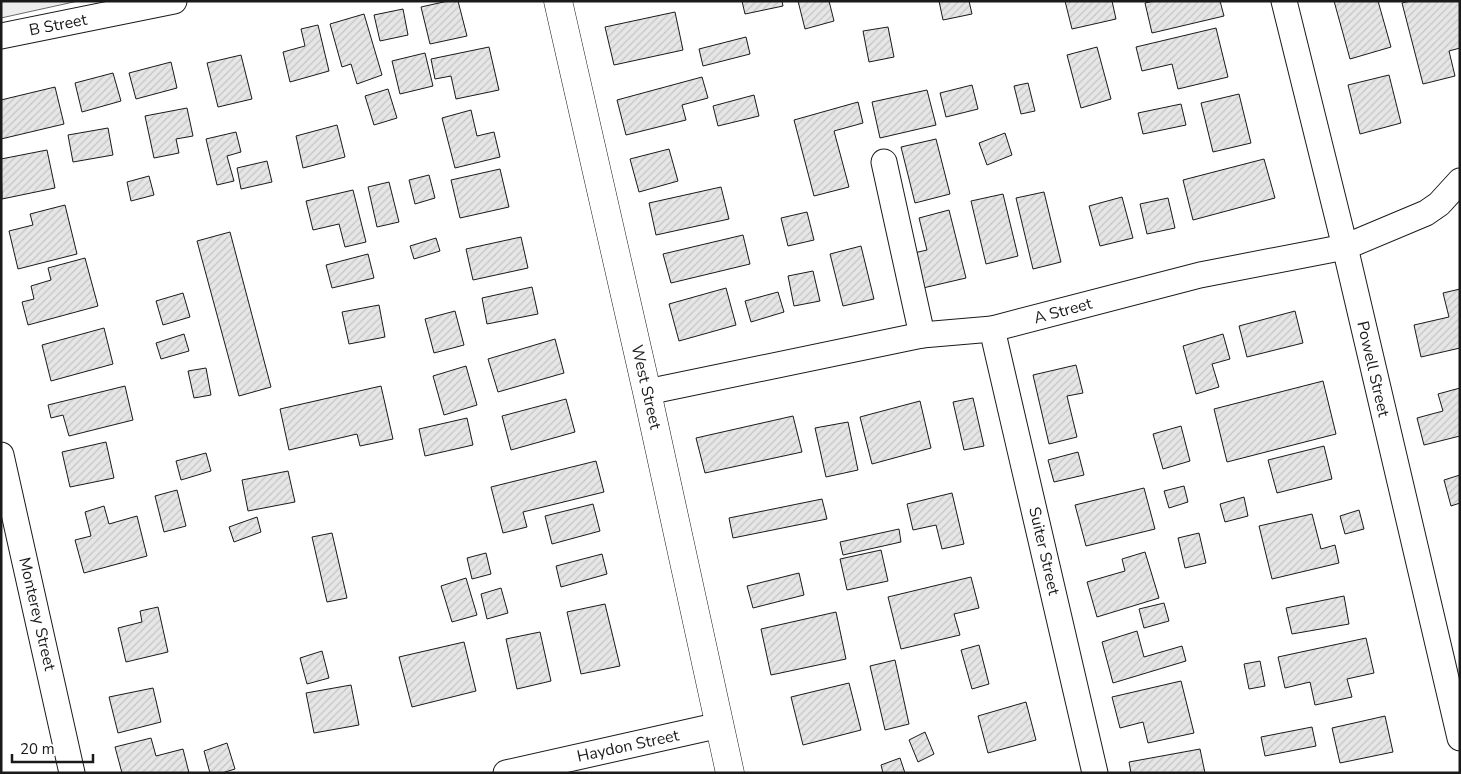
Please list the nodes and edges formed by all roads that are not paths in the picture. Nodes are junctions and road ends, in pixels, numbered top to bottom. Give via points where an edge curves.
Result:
1 (174, 1) edge
2 (558, 1) edge
3 (1284, 1) edge
4 (1, 36) edge
5 (884, 162) dead end
6 (1460, 181) edge
7 (1345, 247) junction
8 (992, 329) junction
9 (922, 334) junction
10 (647, 392) junction
11 (1, 455) edge
12 (720, 726) junction
13 (1460, 738) edge
14 (72, 773) edge
15 (506, 773) edge
16 (730, 773) edge
17 (1095, 773) edge

1 - 4 street, B Street
2 - 10 street, West Street
3 - 7 street, Powell Street
5 - 9 street
6 - 7 street, A Street via 1426,213
7 - 8 street, A Street via 1200,275
7 - 13 street, Powell Street
8 - 9 street, A Street
8 - 17 street, Suiter Street
9 - 10 street, A Street
10 - 12 street, West Street
11 - 14 street, Monterey Street
12 - 15 street, Haydon Street
12 - 16 street, West Street

